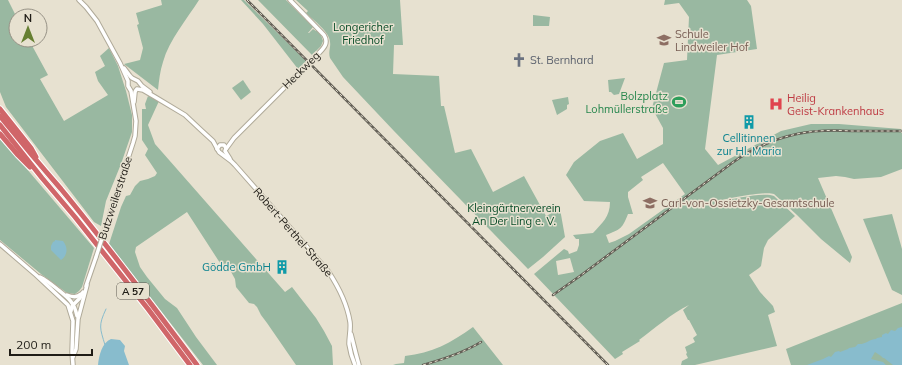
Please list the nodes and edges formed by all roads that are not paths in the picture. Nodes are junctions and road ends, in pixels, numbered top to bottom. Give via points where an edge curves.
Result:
1 (79, 0) edge
2 (290, 0) edge
3 (120, 63) junction
4 (134, 79) junction
5 (139, 82) junction
6 (128, 84) junction
7 (130, 89) junction
8 (137, 90) junction
9 (155, 97) junction
10 (0, 103) edge
11 (0, 108) edge
12 (134, 109) junction
13 (0, 116) edge
14 (0, 125) edge
15 (17, 130) junction
16 (0, 134) edge
17 (234, 138) junction
18 (212, 141) junction
19 (221, 145) junction
20 (217, 149) junction
21 (226, 150) junction
22 (221, 153) junction
23 (231, 161) junction
24 (40, 165) junction
25 (42, 178) junction
26 (0, 244) edge
27 (36, 275) junction
28 (86, 285) junction
29 (83, 292) junction
30 (63, 293) junction
31 (82, 301) junction
32 (72, 306) junction
33 (78, 319) junction
34 (350, 331) junction
35 (73, 358) junction
36 (73, 365) edge
37 (190, 365) edge
38 (197, 365) edge
39 (355, 365) edge
40 (360, 365) edge

1 - 3 street via 97,22
2 - 17 street, Heckweg via 324,35 326,44
3 - 4 street
3 - 6 street
4 - 5 street
4 - 6 street
5 - 8 street via 140,87
5 - 9 street
6 - 7 street
7 - 8 street
7 - 12 street, Butzweilerstraße
8 - 9 street via 143,90
8 - 12 street, Butzweilerstraße via 134,95
9 - 18 street via 185,115
10 - 15 highway
11 - 15 highway
12 - 28 street, Butzweilerstraße, bridge via 135,136
13 - 24 highway, A 57
14 - 25 highway, A 57
15 - 24 highway
16 - 25 highway, A 57
17 - 19 street, Heckweg
17 - 21 street, Heckweg
18 - 19 street
18 - 20 street
19 - 20 street
19 - 21 street via 225,146
20 - 22 street
21 - 22 street
21 - 23 street, Robert-Perthel-Straße
22 - 23 street, Robert-Perthel-Straße
23 - 34 street, Robert-Perthel-Straße via 328,271 344,300
24 - 38 highway, A 57
25 - 37 highway, A 57 via 76,217
26 - 27 street
27 - 30 street
27 - 32 street
28 - 29 street, Butzweilerstraße
28 - 31 street, Butzweilerstraße
29 - 30 street via 80,296 74,297
29 - 32 street, Butzweilerstraße
30 - 32 street
31 - 32 street
31 - 33 street, Butzweilerstraße
32 - 33 street
32 - 35 street, Butzweilerstraße
33 - 35 street, Butzweilerstraße
34 - 39 street, Robert-Perthel-Straße via 349,343
34 - 40 street, Robert-Perthel-Straße
35 - 36 street, Butzweilerstraße

